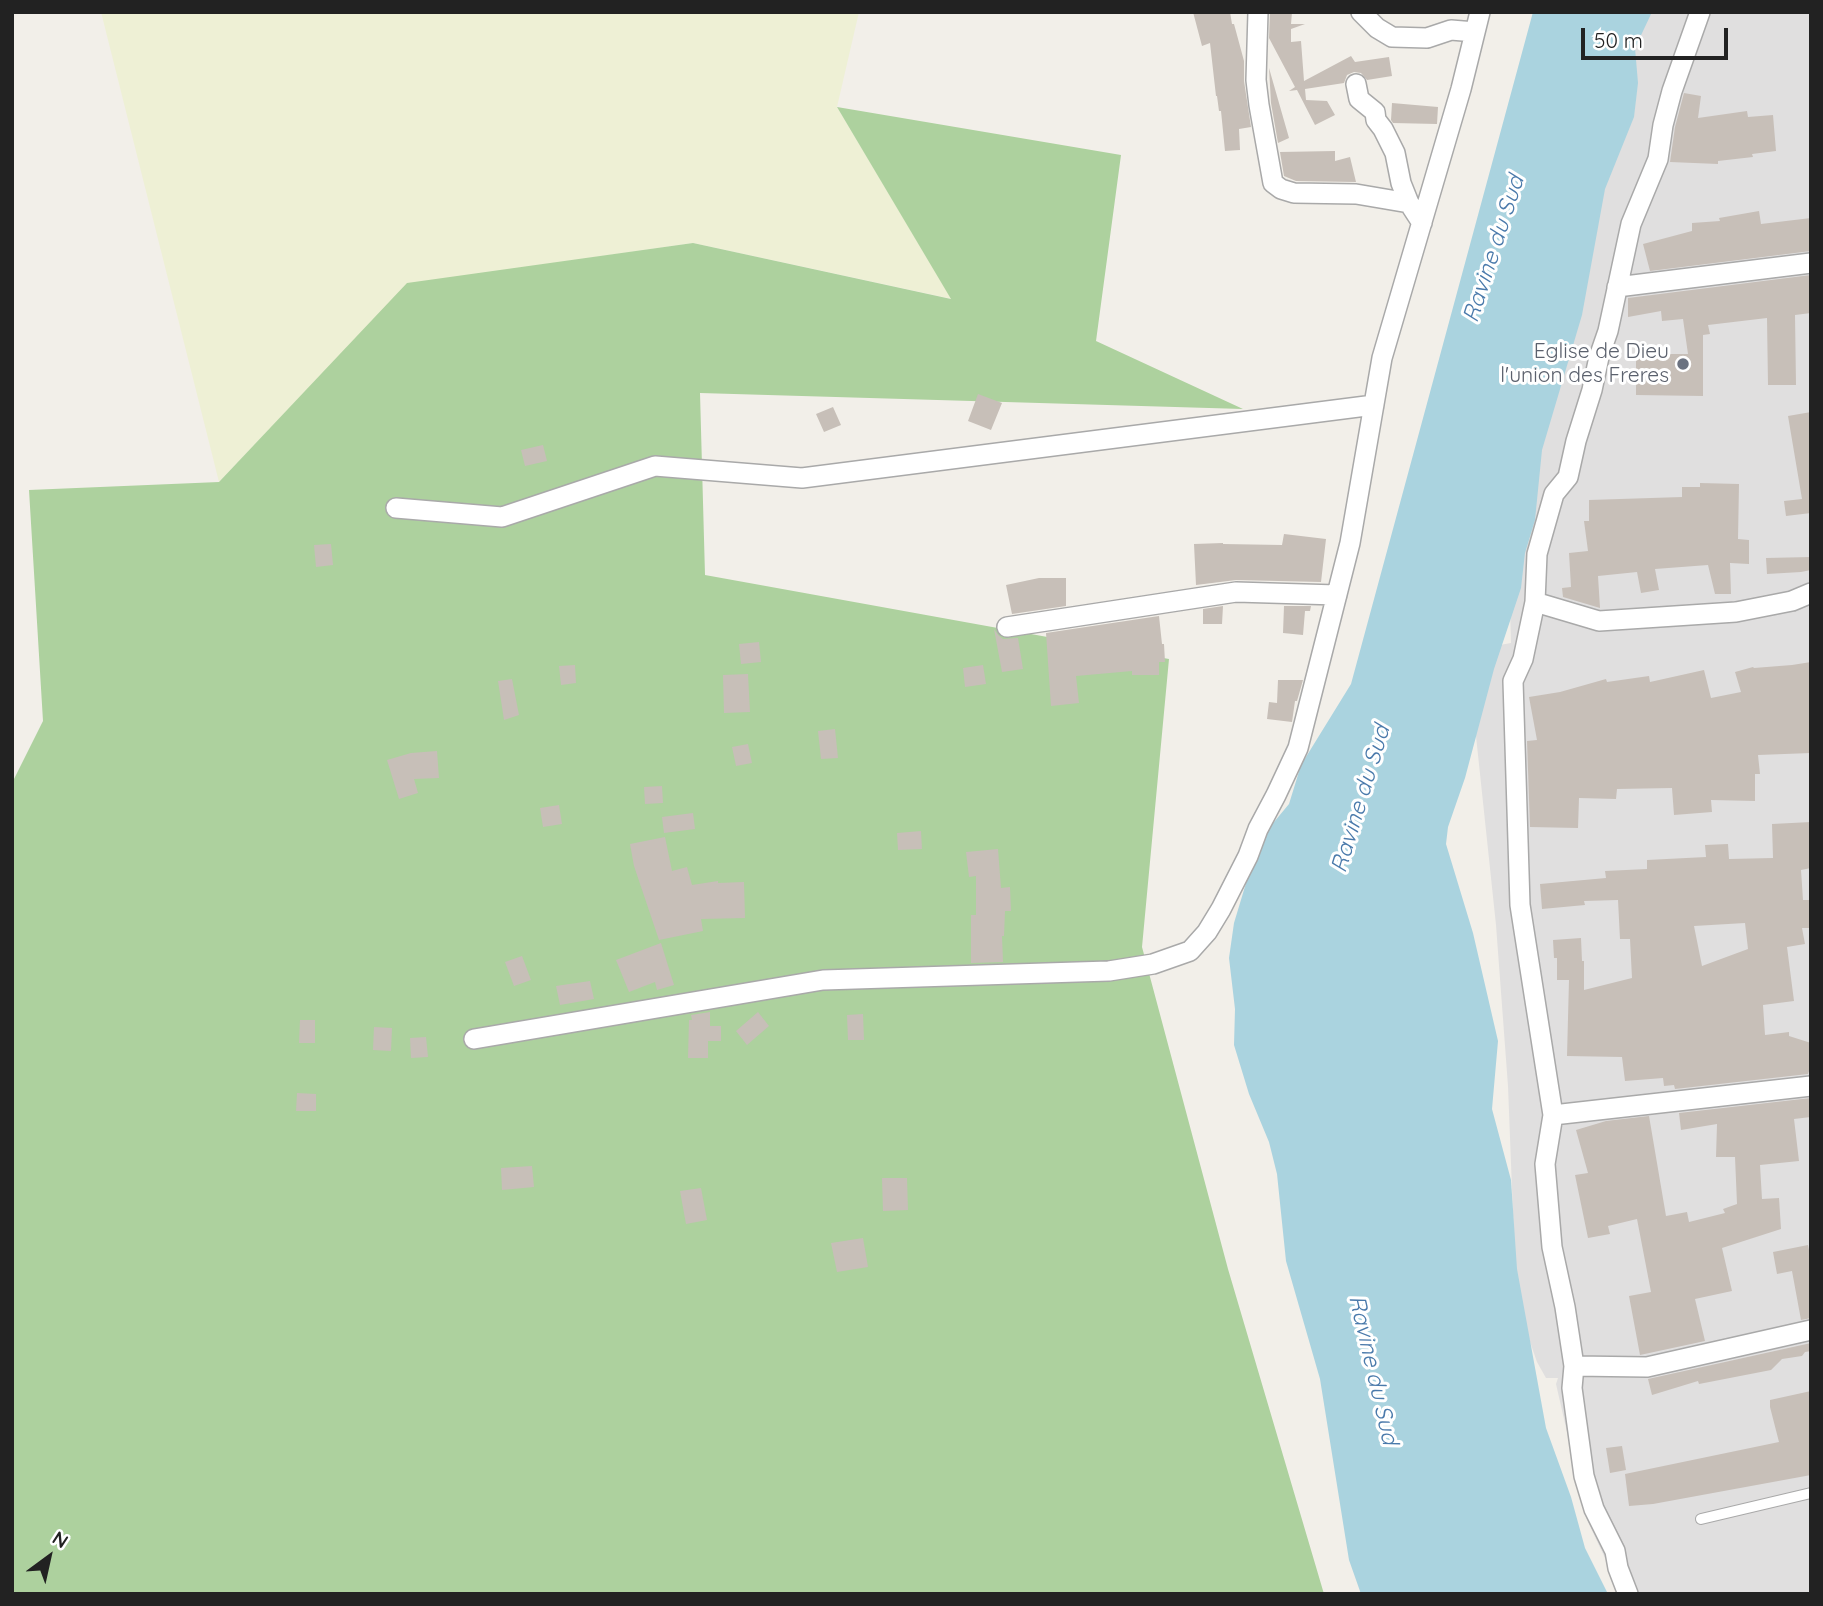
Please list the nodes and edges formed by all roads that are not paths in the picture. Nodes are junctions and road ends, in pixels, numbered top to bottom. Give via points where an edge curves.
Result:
1 (1258, 12) edge
2 (1362, 12) edge
3 (1480, 12) edge
4 (1700, 12) edge
5 (1475, 32) junction
6 (1356, 84) dead end
7 (1461, 89) junction
8 (1443, 100) dead end
9 (1409, 203) junction
10 (1422, 223) junction
11 (1811, 263) edge
12 (1617, 287) junction
13 (1374, 405) junction
14 (396, 508) dead end
15 (1811, 593) edge
16 (1337, 595) junction
17 (1535, 603) junction
18 (1007, 627) dead end
19 (474, 1039) dead end
20 (1811, 1086) edge
21 (1553, 1115) junction
22 (1811, 1330) edge
23 (1574, 1366) junction
24 (1811, 1493) edge
25 (1701, 1520) dead end
26 (1628, 1594) edge

1 - 9 street via 1256,80 1273,183 1294,193 1356,194
2 - 5 street via 1392,37
3 - 5 street
4 - 12 street via 1669,102 1658,159 1631,223
5 - 7 street
6 - 9 street via 1359,99 1375,112 1395,153
7 - 8 street
7 - 10 street
9 - 10 street
10 - 13 street via 1382,358
11 - 12 street
12 - 17 street via 1568,477 1554,494 1537,554
13 - 14 street via 802,478 655,466 502,517
13 - 16 street
15 - 17 street via 1736,612 1599,621
16 - 18 street via 1236,592
16 - 19 street via 1298,748 1221,909 1190,951 1153,964 1109,971 823,980
17 - 21 street via 1523,659 1513,681 1519,877
20 - 21 street
21 - 23 street via 1545,1164 1552,1247
22 - 23 street via 1647,1367
23 - 26 street via 1572,1388 1584,1476
24 - 25 lane

